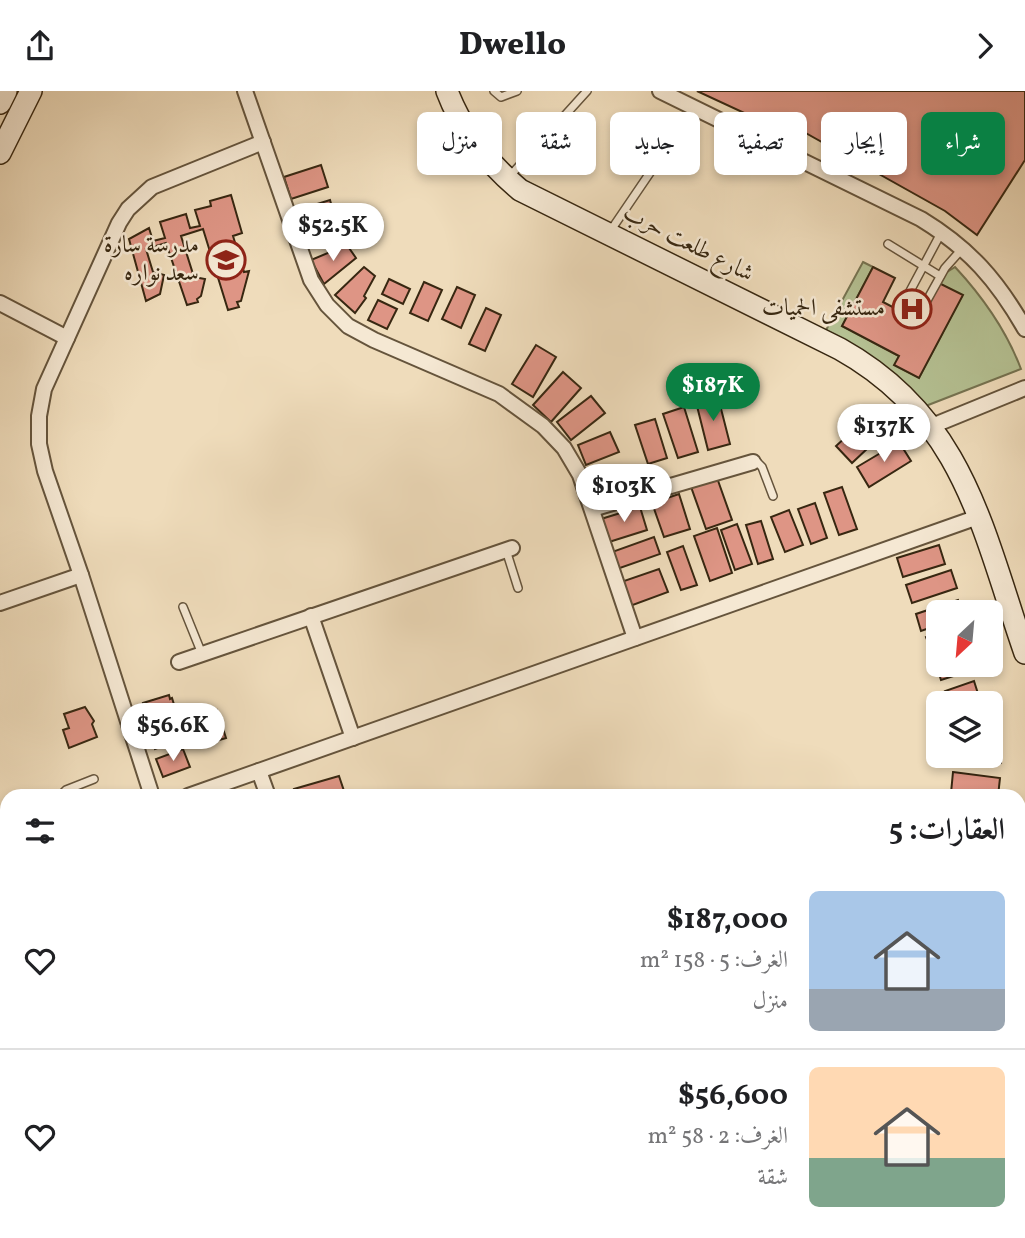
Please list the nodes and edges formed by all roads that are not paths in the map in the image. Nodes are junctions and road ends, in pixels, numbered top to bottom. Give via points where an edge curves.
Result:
1 (6, 91) edge
2 (31, 91) edge
3 (245, 91) edge
4 (447, 91) edge
5 (494, 91) edge
6 (517, 91) edge
7 (587, 91) edge
8 (660, 91) edge
9 (0, 103) edge
10 (694, 108) junction
11 (263, 142) junction
12 (0, 153) edge
13 (507, 179) junction
14 (942, 232) junction
15 (608, 234) junction
16 (888, 244) dead end
17 (962, 248) junction
18 (923, 265) junction
19 (940, 276) junction
20 (0, 303) edge
21 (1025, 329) edge
22 (67, 338) junction
23 (1025, 388) edge
24 (932, 426) junction
25 (753, 462) joint
26 (773, 496) dead end
27 (592, 509) junction
28 (978, 517) junction
29 (509, 549) joint
30 (81, 575) junction
31 (518, 588) dead end
32 (0, 603) edge
33 (183, 607) dead end
34 (311, 616) junction
35 (635, 638) junction
36 (1025, 653) edge
37 (202, 654) junction
38 (179, 662) dead end
39 (353, 738) junction
40 (259, 771) junction
41 (94, 779) dead end
42 (69, 789) edge
43 (150, 789) edge
44 (208, 789) edge
45 (265, 789) edge

1 - 9 street
2 - 12 street
3 - 11 street
4 - 13 street, شارع طلعت حرب via 474,141
5 - 6 lane via 501,97
7 - 13 lane
8 - 10 street
10 - 14 street
10 - 15 lane
11 - 22 street via 152,187 139,197 119,223
11 - 27 street via 311,280 327,305 374,340 499,394 543,425 569,457
13 - 15 street, شارع طلعت حرب
14 - 17 street
14 - 18 lane
15 - 24 street, شارع طلعت حرب via 858,359 891,383
16 - 18 lane
17 - 19 lane
17 - 21 street via 1004,293
18 - 19 lane
18 - 19 lane via 909,296 925,303
20 - 22 street
22 - 30 street via 44,389 40,444 44,471
23 - 24 street
24 - 28 street, شارع طلعت حرب via 954,461
25 - 26 lane via 762,467
25 - 27 street
27 - 35 street
28 - 35 street
28 - 36 street, شارع طلعت حرب
29 - 31 lane
29 - 34 street
30 - 32 street
30 - 43 street
33 - 37 lane
34 - 37 street
34 - 39 street
35 - 39 street
37 - 38 street
39 - 40 street
40 - 44 street
40 - 45 street
41 - 42 lane

